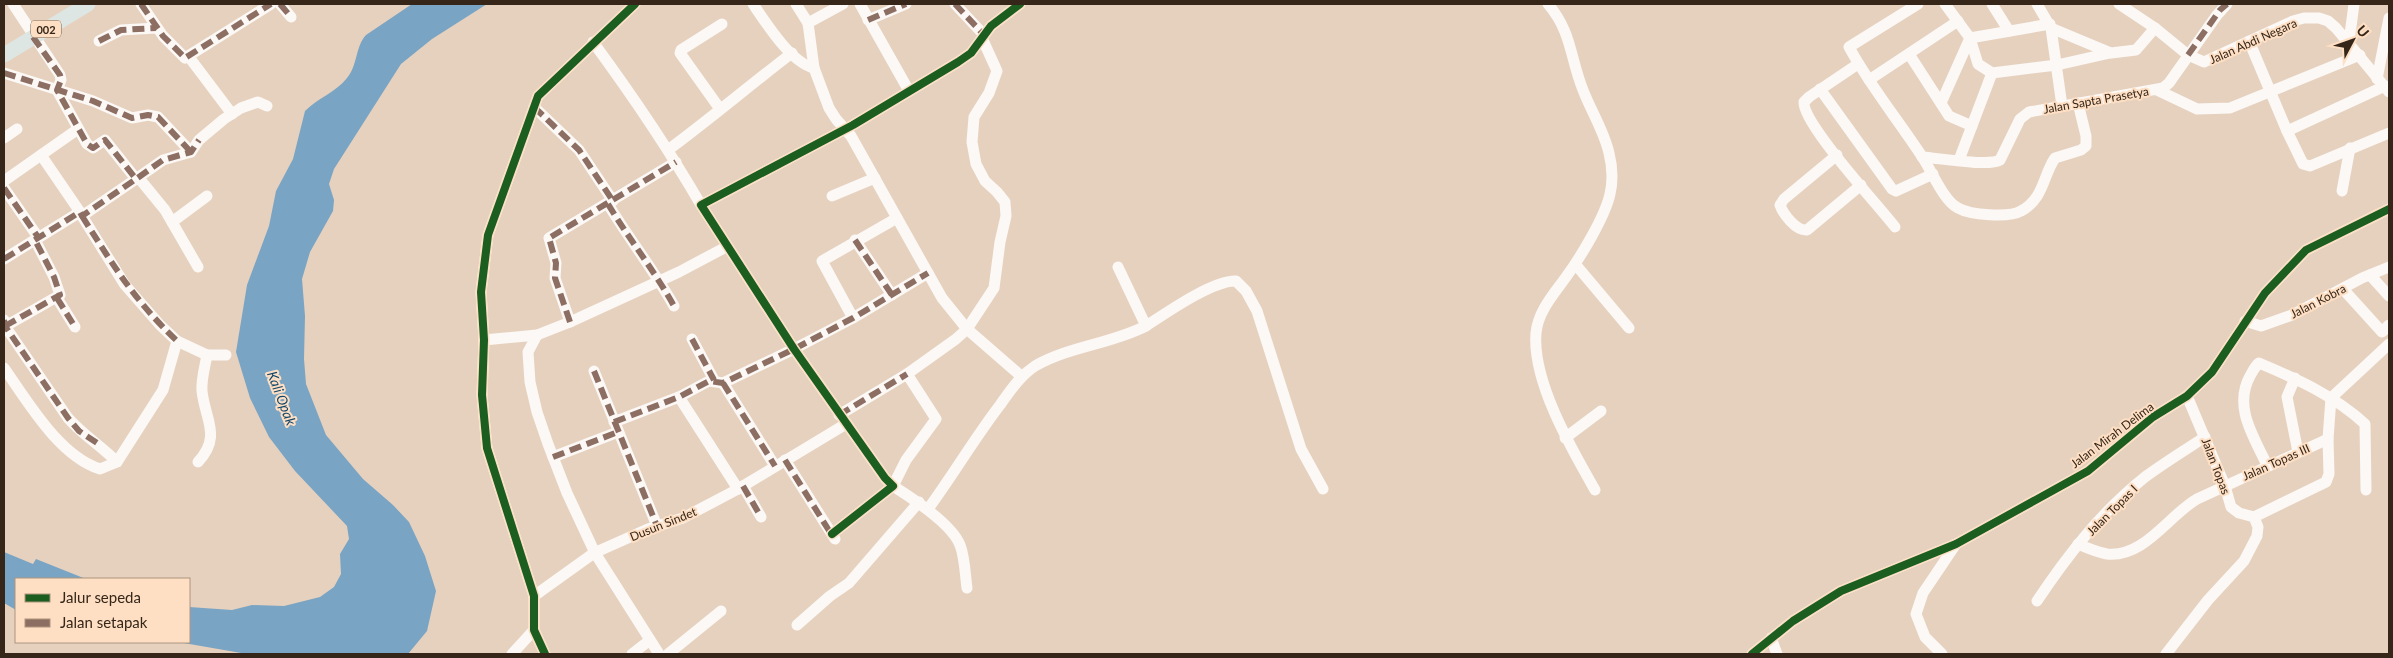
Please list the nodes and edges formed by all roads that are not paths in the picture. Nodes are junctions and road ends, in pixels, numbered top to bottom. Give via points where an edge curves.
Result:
1 (13, 4) edge
2 (88, 4) edge
3 (141, 4) edge
4 (271, 4) edge
5 (280, 4) edge
6 (635, 4) edge
7 (753, 4) edge
8 (796, 4) edge
9 (843, 4) edge
10 (860, 4) edge
11 (906, 4) edge
12 (955, 4) edge
13 (1020, 4) edge
14 (1548, 4) edge
15 (1918, 4) edge
16 (1945, 4) edge
17 (1992, 4) edge
18 (2037, 4) edge
19 (2119, 4) edge
20 (2227, 4) edge
21 (2354, 4) edge
22 (292, 17) dead end
23 (2389, 18) edge
24 (868, 20) junction
25 (1958, 21) junction
26 (808, 23) junction
27 (722, 24) dead end
28 (2051, 26) junction
29 (156, 28) junction
30 (2155, 28) junction
31 (2009, 31) junction
32 (983, 36) junction
33 (33, 37) junction
34 (1970, 38) junction
35 (99, 41) dead end
36 (2249, 41) junction
37 (593, 42) junction
38 (2349, 42) junction
39 (792, 53) junction
40 (2110, 53) junction
41 (4, 54) edge
42 (1909, 54) junction
43 (2188, 55) junction
44 (2360, 55) junction
45 (189, 57) junction
46 (1858, 64) junction
47 (2057, 65) junction
48 (814, 68) junction
49 (4, 73) edge
50 (1992, 73) junction
51 (1869, 80) junction
52 (2384, 86) edge
53 (1820, 89) junction
54 (57, 90) junction
55 (2157, 90) junction
56 (909, 91) junction
57 (2271, 92) junction
58 (1941, 103) junction
59 (2078, 103) junction
60 (267, 106) dead end
61 (2062, 106) junction
62 (534, 107) junction
63 (720, 109) junction
64 (232, 114) junction
65 (1972, 126) junction
66 (78, 128) junction
67 (17, 130) dead end
68 (844, 130) junction
69 (2287, 131) junction
70 (2389, 133) edge
71 (4, 138) edge
72 (2350, 148) junction
73 (668, 150) junction
74 (191, 152) junction
75 (41, 155) junction
76 (1837, 155) junction
77 (1922, 157) junction
78 (1959, 160) junction
79 (676, 162) junction
80 (1933, 174) junction
81 (137, 178) junction
82 (876, 178) junction
83 (4, 181) edge
84 (1861, 184) junction
85 (4, 188) edge
86 (2342, 191) dead end
87 (207, 196) dead end
88 (832, 196) dead end
89 (611, 202) junction
90 (701, 205) junction
91 (2389, 209) edge
92 (81, 214) junction
93 (897, 218) junction
94 (172, 222) junction
95 (1895, 227) dead end
96 (36, 239) junction
97 (855, 240) junction
98 (726, 247) junction
99 (4, 259) edge
100 (1576, 265) junction
101 (198, 267) dead end
102 (1118, 267) dead end
103 (2389, 267) edge
104 (928, 273) junction
105 (2370, 275) junction
106 (660, 281) junction
107 (2343, 289) junction
108 (892, 295) junction
109 (2389, 296) edge
110 (57, 298) junction
111 (674, 306) dead end
112 (853, 318) junction
113 (2245, 321) junction
114 (570, 322) junction
115 (4, 324) edge
116 (1146, 326) junction
117 (75, 327) dead end
118 (1629, 328) dead end
119 (967, 329) junction
120 (2386, 329) edge
121 (537, 335) junction
122 (692, 339) dead end
123 (484, 340) junction
124 (177, 341) junction
125 (2389, 344) edge
126 (794, 349) junction
127 (207, 355) junction
128 (226, 355) dead end
129 (4, 368) edge
130 (594, 370) dead end
131 (907, 374) junction
132 (1021, 376) junction
133 (2295, 378) junction
134 (718, 381) junction
135 (2187, 396) junction
136 (679, 397) junction
137 (2331, 398) junction
138 (1601, 411) dead end
139 (839, 414) junction
140 (846, 424) junction
141 (616, 427) junction
142 (2205, 437) junction
143 (1565, 438) junction
144 (2328, 439) junction
145 (2298, 452) junction
146 (553, 457) junction
147 (117, 462) junction
148 (198, 462) dead end
149 (780, 463) junction
150 (2267, 466) junction
151 (893, 486) junction
152 (2225, 486) junction
153 (740, 487) junction
154 (1323, 489) dead end
155 (1594, 490) dead end
156 (2366, 490) dead end
157 (923, 506) junction
158 (2257, 516) junction
159 (761, 517) dead end
160 (657, 526) junction
161 (1956, 544) junction
162 (2078, 544) junction
163 (595, 553) junction
164 (967, 588) dead end
165 (534, 596) junction
166 (2037, 601) dead end
167 (721, 610) dead end
168 (797, 625) dead end
169 (534, 630) junction
170 (1771, 638) junction
171 (650, 640) junction
172 (512, 654) edge
173 (545, 654) edge
174 (632, 654) edge
175 (659, 654) edge
176 (668, 654) edge
177 (1752, 654) edge
178 (1776, 654) edge
179 (1942, 654) edge
180 (2166, 654) edge

1 - 33 street
2 - 33 main road, 002
3 - 29 street
4 - 45 street
5 - 22 street
6 - 37 street
7 - 39 street
8 - 26 street
9 - 26 street
10 - 24 street
11 - 24 street
12 - 32 street
13 - 32 street
14 - 100 street via 1564,26 1582,90 1606,141 1611,165 1610,195
15 - 46 street via 1849,47
16 - 25 street
17 - 31 street
18 - 28 street
19 - 30 street, Jalan Abdi Negara
20 - 43 street, Jalan Sapta Prasetya
21 - 38 street
23 - 52 street
24 - 56 street
25 - 34 street
25 - 42 street
26 - 48 street
27 - 63 street via 680,53
28 - 31 street
28 - 40 street
28 - 47 street
29 - 35 street via 121,30
29 - 45 street via 182,57
30 - 40 street via 2136,50
30 - 43 street, Jalan Abdi Negara
31 - 34 street
32 - 56 street via 970,54
32 - 119 street via 997,71 989,93 974,117 972,142 976,164 985,181 1004,202 1006,216 994,288
33 - 41 main road, 002
33 - 54 street via 60,74
34 - 50 street via 1978,64
34 - 58 street
36 - 38 street, Jalan Abdi Negara via 2293,21 2312,17 2328,20
36 - 43 street, Jalan Abdi Negara via 2208,62
36 - 57 street
37 - 62 street via 544,88
37 - 73 street
38 - 44 street, Jalan Abdi Negara
39 - 48 street via 807,67
39 - 63 street
40 - 47 street
42 - 51 street
42 - 58 street
43 - 55 street, Jalan Sapta Prasetya via 2169,83
44 - 52 street, Jalan Abdi Negara
44 - 57 street
45 - 64 street
46 - 51 street
46 - 53 street
47 - 50 street
47 - 61 street
48 - 68 street via 829,108
49 - 54 street
50 - 65 street
51 - 77 street
52 - 69 street
53 - 76 street via 1806,100 1804,111
53 - 80 street via 1892,189 1905,188
54 - 66 street
54 - 74 street via 132,118 158,117
55 - 57 street via 2204,110 2230,108
55 - 59 street, Jalan Sapta Prasetya
56 - 68 street
57 - 69 street
58 - 65 street via 1949,116
59 - 61 street, Jalan Sapta Prasetya
59 - 80 street via 2086,146 2055,158 2042,190 2023,210 1995,215 1967,212 1952,203
60 - 64 street via 258,102
61 - 78 street, Jalan Sapta Prasetya via 2024,115 2000,160 1982,164
62 - 89 street via 579,150
62 - 123 street via 488,235 481,292
63 - 73 street
64 - 74 street via 199,140
65 - 78 street
66 - 75 street
66 - 81 street via 90,147 106,140
67 - 71 street
68 - 82 street
68 - 90 street
69 - 72 street via 2306,166
70 - 72 street
72 - 86 street
73 - 79 street
74 - 81 street via 163,160
75 - 83 street
75 - 92 street
76 - 84 street
76 - 84 street via 1784,199 1780,205 1782,210 1797,228 1806,230
77 - 78 street, Jalan Sapta Prasetya
77 - 80 street
79 - 89 street
79 - 90 street
81 - 92 street
81 - 94 street
82 - 88 street
82 - 93 street
84 - 95 street
85 - 96 street
87 - 94 street
89 - 106 street via 632,244
89 - 114 street via 549,238 556,263 555,278
90 - 98 street
91 - 113 street, Jalan Mirah Delima via 2306,250 2265,293
92 - 96 street
92 - 124 street via 125,285 148,314
93 - 97 street
93 - 104 street
94 - 101 street
96 - 99 street
96 - 110 street via 60,292
97 - 108 street
97 - 112 street via 822,263
98 - 106 street
98 - 126 street
100 - 118 street
100 - 143 street via 1539,318 1535,350 1541,377
102 - 116 street
103 - 105 street, Jalan Kobra
104 - 108 street
104 - 119 street via 942,298
105 - 107 street, Jalan Kobra
105 - 109 street
106 - 111 street
106 - 114 street
107 - 113 street, Jalan Kobra via 2260,326
107 - 120 street
108 - 112 street
110 - 115 street
110 - 117 street
112 - 126 street
113 - 135 street, Jalan Mirah Delima via 2212,372
114 - 121 street
115 - 147 street via 68,418
116 - 132 street via 1132,334 1083,346
116 - 154 street via 1228,281 1236,282 1246,291 1257,311 1301,449
119 - 131 street
119 - 132 street
121 - 123 street
121 - 146 street via 528,352 530,382
122 - 134 street
123 - 165 street via 482,394 487,448
124 - 127 street
124 - 147 street via 163,390
125 - 137 street
126 - 134 street
126 - 139 street
127 - 128 street
127 - 148 street via 202,390 210,426 210,445
129 - 147 street via 54,436 86,464 100,470
130 - 141 street
131 - 139 street
131 - 151 street via 936,419 906,460
132 - 157 street via 948,482
133 - 137 street
133 - 145 street via 2287,397
133 - 150 street via 2259,364 2247,382 2243,396 2246,419
134 - 136 street
134 - 149 street
135 - 142 street, Jalan Topas
135 - 161 street, Jalan Mirah Delima via 2152,417 2088,471
136 - 141 street
136 - 153 street
137 - 144 street
137 - 156 street via 2365,424
138 - 143 street
139 - 140 street
140 - 149 street, Dusun Sindet
140 - 151 street
141 - 146 street
141 - 160 street
142 - 152 street, Jalan Topas
142 - 162 street, Jalan Topas I via 2143,478
143 - 155 street
144 - 145 street, Jalan Topas III
144 - 158 street via 2329,474 2326,482
145 - 150 street, Jalan Topas III
146 - 163 street
149 - 151 street via 833,537
149 - 153 street, Dusun Sindet
150 - 152 street, Jalan Topas III
151 - 157 street
152 - 158 street, Jalan Topas via 2231,507 2239,513
152 - 162 street, Jalan Topas III via 2189,504 2154,536 2126,552 2108,554
153 - 159 street
153 - 160 street, Dusun Sindet via 683,518
157 - 164 street via 960,545
157 - 168 street via 849,583
158 - 180 street via 2257,536 2244,561 2208,600
160 - 163 street, Dusun Sindet
161 - 170 street, Jalan Mirah Delima via 1840,591
161 - 179 street via 1923,593 1916,614 1925,637
162 - 166 street, Jalan Topas I
163 - 165 street, Dusun Sindet
163 - 171 street
165 - 169 street
167 - 176 street
169 - 172 street
169 - 173 street
170 - 177 street, Jalan Mirah Delima
170 - 178 street
171 - 174 street
171 - 175 street

